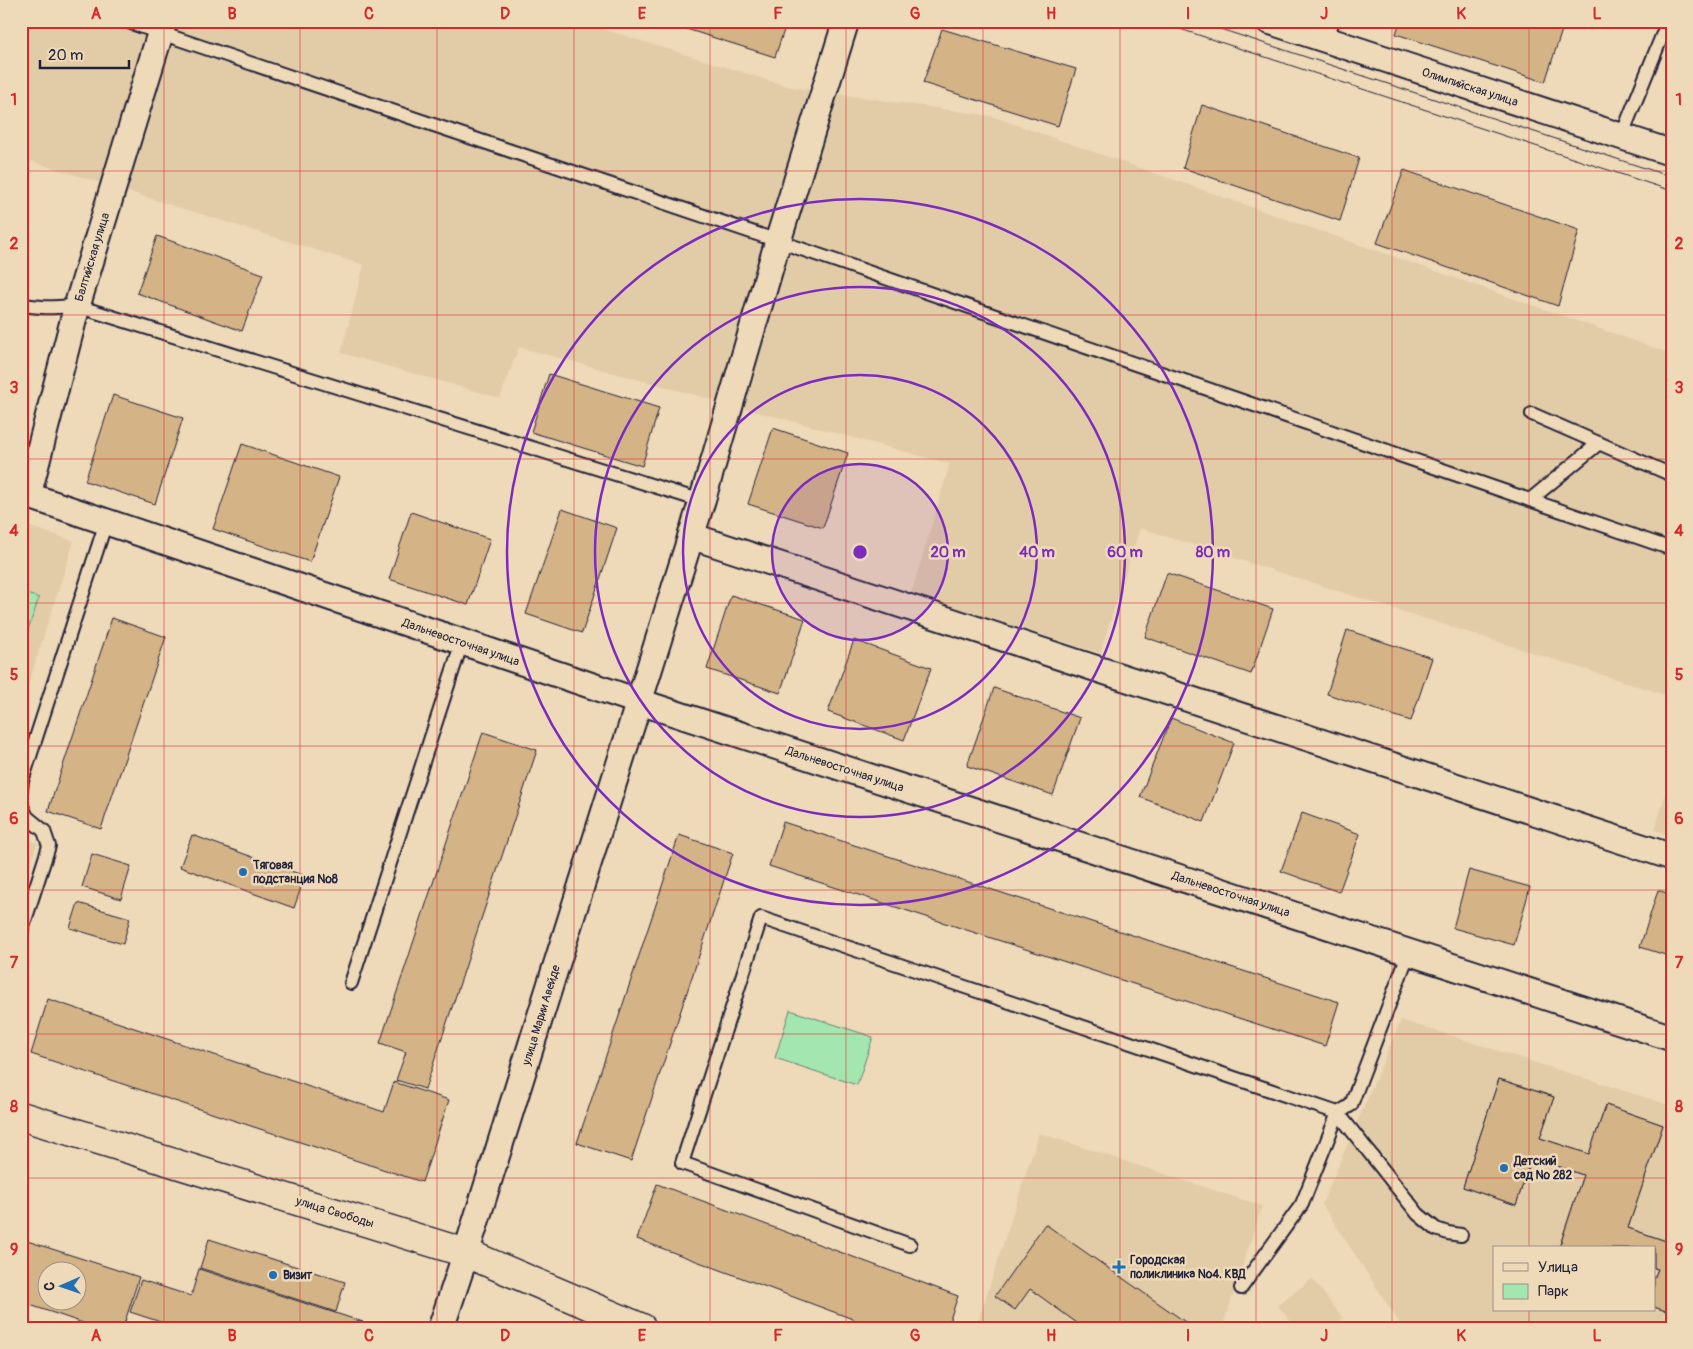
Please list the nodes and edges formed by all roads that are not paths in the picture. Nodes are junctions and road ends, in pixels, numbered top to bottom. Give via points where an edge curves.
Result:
1 (125, 21) edge
2 (846, 21) edge
3 (1269, 21) edge
4 (1666, 23) edge
5 (163, 27) edge
6 (1330, 30) edge
7 (1622, 137) junction
8 (1672, 153) edge
9 (778, 241) junction
10 (21, 304) edge
11 (77, 306) junction
12 (1532, 414) dead end
13 (1599, 443) junction
14 (1672, 474) edge
15 (24, 494) edge
16 (1530, 500) junction
17 (702, 501) junction
18 (106, 522) junction
19 (691, 536) junction
20 (1672, 549) edge
21 (462, 642) junction
22 (640, 702) junction
23 (21, 790) edge
24 (21, 804) edge
25 (1672, 856) edge
26 (21, 933) edge
27 (1409, 952) junction
28 (351, 983) dead end
29 (1672, 1038) edge
30 (1338, 1113) junction
31 (21, 1116) edge
32 (1461, 1235) dead end
33 (910, 1245) dead end
34 (466, 1253) junction
35 (1241, 1288) dead end
36 (441, 1328) edge
37 (642, 1328) edge

1 - 5 lane
2 - 9 street, улица Марии Авейде
3 - 6 street, Олимпийская улица
4 - 7 lane
5 - 9 lane
5 - 11 street, Балтийская улица
6 - 7 street, Олимпийская улица
7 - 8 street, Олимпийская улица
9 - 16 lane
9 - 17 street, улица Марии Авейде
10 - 11 lane via 50,308
11 - 15 street, Балтийская улица
11 - 17 lane
12 - 13 lane
13 - 14 lane
13 - 16 lane
15 - 18 street, Дальневосточная улица
16 - 20 lane
17 - 19 street, улица Марии Авейде
18 - 21 street, Дальневосточная улица
18 - 23 lane
19 - 22 street, улица Марии Авейде
19 - 25 street
21 - 22 street, Дальневосточная улица
21 - 28 lane
22 - 27 street, Дальневосточная улица
22 - 34 street, улица Марии Авейде
24 - 26 lane via 27,817 44,831 49,846
27 - 29 street, Дальневосточная улица
27 - 30 lane via 1351,1105
30 - 32 lane via 1418,1214 1436,1229
30 - 33 lane via 761,918 682,1163
30 - 35 lane via 1302,1204
31 - 34 street, улица Свободы
34 - 36 street, улица Марии Авейде
34 - 37 street, улица Свободы

